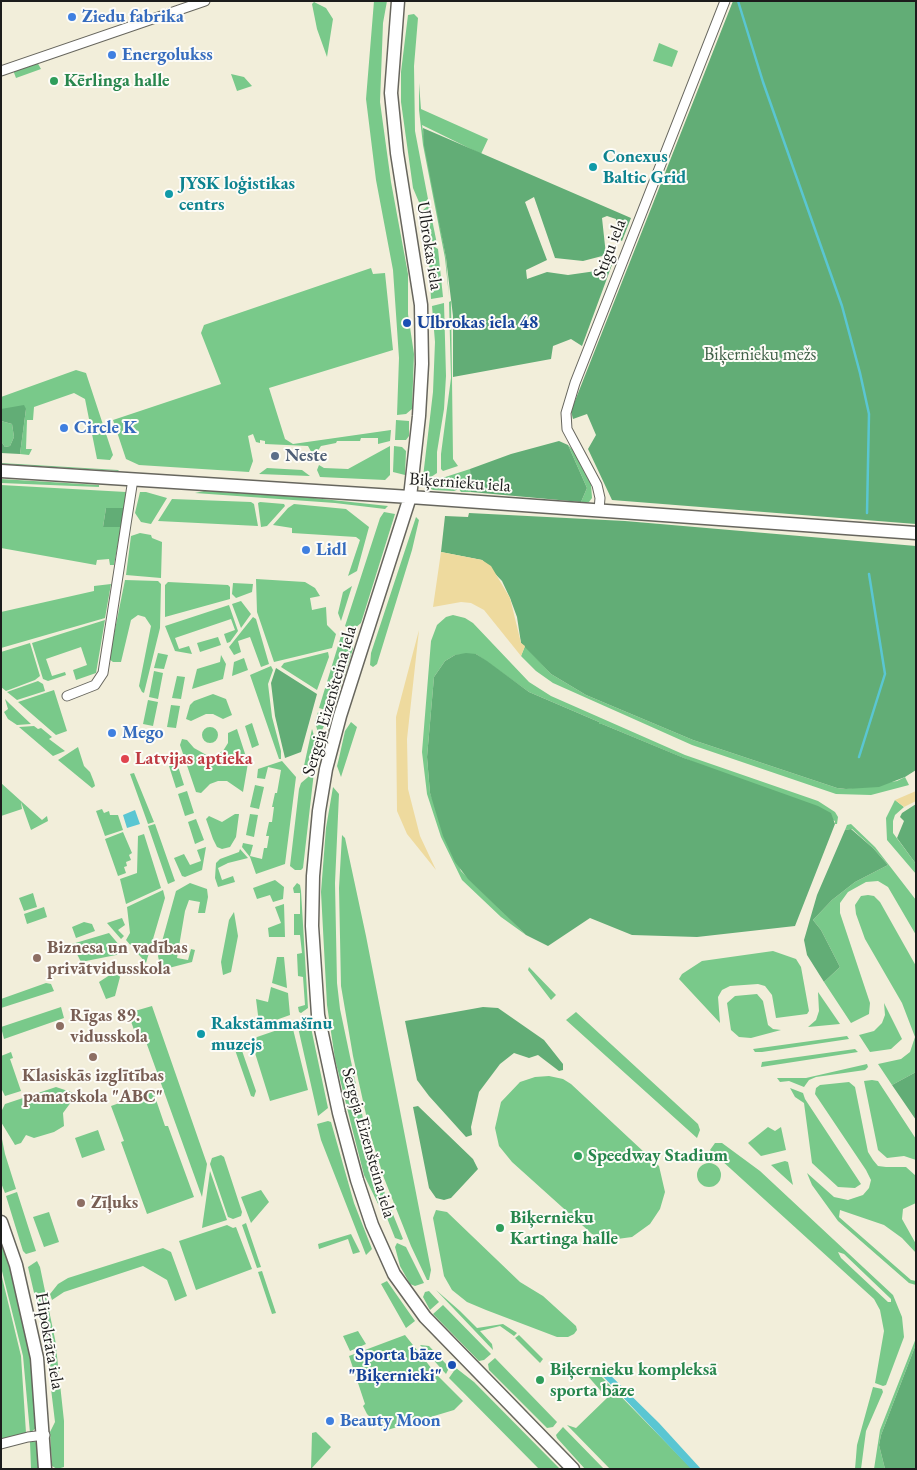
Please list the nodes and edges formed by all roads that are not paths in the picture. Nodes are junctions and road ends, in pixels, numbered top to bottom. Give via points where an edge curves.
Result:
1 (205, 1) edge
2 (398, 1) edge
3 (725, 1) edge
4 (1, 70) edge
5 (1, 472) edge
6 (134, 479) junction
7 (410, 496) junction
8 (599, 510) junction
9 (916, 533) edge
10 (66, 696) dead end
11 (1, 1222) edge
12 (45, 1435) junction
13 (1, 1444) edge
14 (46, 1469) edge
15 (573, 1469) edge

1 - 4 street
2 - 7 main road, Ulbrokas iela via 391,93 421,305 421,373
3 - 8 street, Stigu iela via 566,413 567,429 597,485
5 - 6 main road, Biķernieku iela
6 - 7 main road, Biķernieku iela
6 - 10 street via 103,674 95,686
7 - 8 main road, Biķernieku iela
7 - 15 main road, Sergeja Eizenšteina iela via 326,769 313,876 312,926 320,1031 357,1180 372,1225 394,1274 425,1317
8 - 9 main road, Biķernieku iela
11 - 12 main road, Hipokrāta iela via 16,1265 38,1358
12 - 13 street
12 - 14 main road, Hipokrāta iela

